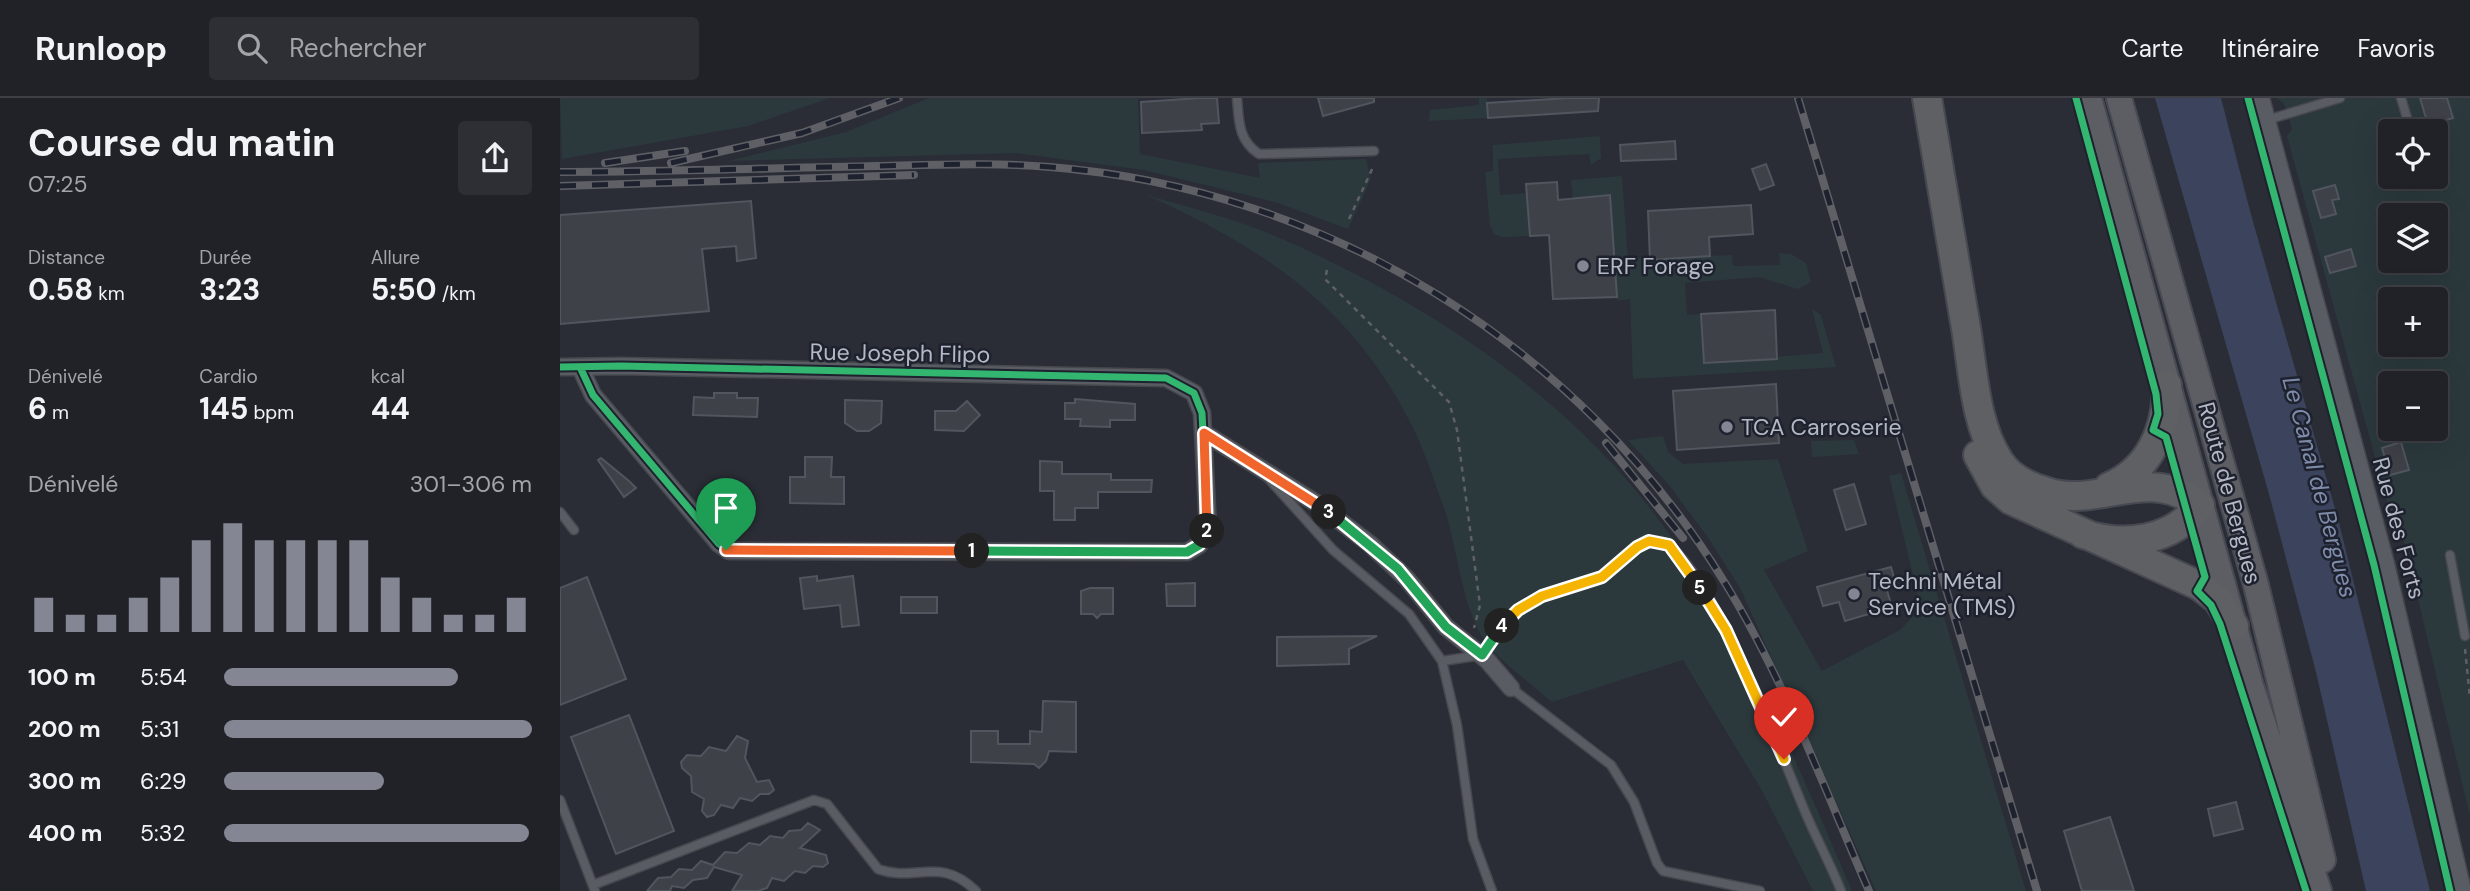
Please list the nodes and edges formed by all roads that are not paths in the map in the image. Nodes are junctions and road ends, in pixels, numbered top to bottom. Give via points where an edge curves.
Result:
1 (1237, 98) edge
2 (1912, 98) edge
3 (1927, 98) edge
4 (2089, 98) edge
5 (2119, 98) edge
6 (2261, 98) edge
7 (2340, 98) edge
8 (2401, 98) edge
9 (2407, 119) edge
10 (2267, 120) junction
11 (1374, 151) dead end
12 (580, 367) junction
13 (560, 368) edge
14 (2167, 385) junction
15 (2212, 426) junction
16 (1204, 433) junction
17 (1259, 466) junction
18 (2094, 494) junction
19 (2200, 505) junction
20 (560, 512) edge
21 (574, 530) dead end
22 (2083, 534) junction
23 (2450, 555) dead end
24 (2234, 626) junction
25 (2465, 636) road end
26 (1480, 653) junction
27 (1442, 662) junction
28 (1511, 688) joint
29 (2290, 717) junction
30 (560, 800) edge
31 (594, 888) edge
32 (976, 891) edge
33 (1492, 891) edge
34 (1760, 891) edge
35 (1841, 891) edge
36 (2319, 891) edge
37 (2330, 891) edge
38 (2463, 891) edge

1 - 11 lane via 1240,132 1259,154
2 - 22 highway via 1975,449 1987,475 2004,495
3 - 18 highway via 1978,401 1994,452 2005,469 2035,488 2070,496
4 - 14 main road, Route de Bergues
5 - 15 main road, Route de Bergues
6 - 10 street, Rue des Forts
7 - 10 lane
8 - 9 lane
10 - 38 street, Rue des Forts via 2386,564
12 - 13 street, Rue Joseph Flipo
12 - 16 street, Rue Joseph Flipo via 1158,377 1174,380 1194,393
12 - 16 street via 593,395 719,544 732,551 1187,552 1199,545 1208,528
14 - 18 highway via 2166,416 2147,457 2125,479
14 - 19 main road, Route de Bergues
15 - 19 main road via 2212,474
15 - 29 main road, Route de Bergues
16 - 17 street
17 - 26 street via 1380,552 1446,627
17 - 27 lane via 1333,550 1409,614
18 - 19 highway via 2151,486 2182,493
19 - 22 highway via 2183,522 2138,541 2110,542
19 - 24 main road, Route de Bergues
19 - 29 main road via 2228,543
20 - 21 lane
22 - 24 highway via 2200,586 2218,600
23 - 25 lane
24 - 36 main road, Route de Bergues
26 - 27 lane
26 - 28 street
26 - 35 lane via 1518,610 1542,596 1602,577 1649,541 1669,545 1726,630
27 - 33 lane via 1457,725 1473,839
28 - 34 lane via 1611,765 1630,793 1663,871
29 - 37 main road, Route de Bergues
30 - 31 lane
31 - 32 lane via 814,800 827,804 878,869 944,872 958,876

